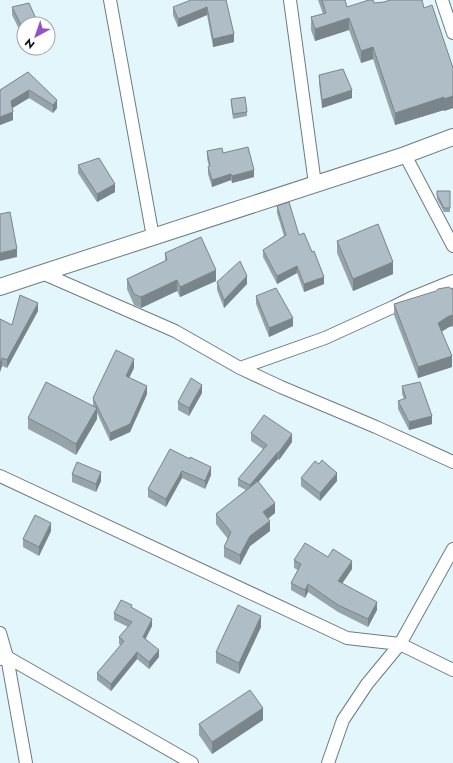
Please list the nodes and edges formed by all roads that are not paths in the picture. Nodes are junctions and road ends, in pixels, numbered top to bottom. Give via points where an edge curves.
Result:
1 (110, 0) edge
2 (290, 0) edge
3 (442, 0) edge
4 (453, 33) edge
5 (453, 137) edge
6 (406, 155) junction
7 (316, 184) junction
8 (153, 237) junction
9 (453, 246) edge
10 (42, 273) junction
11 (453, 281) edge
12 (0, 287) edge
13 (240, 368) junction
14 (453, 462) edge
15 (0, 476) edge
16 (453, 549) edge
17 (0, 633) edge
18 (400, 644) junction
19 (4, 658) edge
20 (453, 670) edge
21 (26, 763) edge
22 (192, 763) edge
23 (328, 763) edge

1 - 8 street
2 - 7 street
3 - 4 street
5 - 6 street
6 - 7 street
6 - 9 street
7 - 8 street
8 - 10 street
10 - 12 street
10 - 13 street via 175,331
11 - 13 street via 325,338
13 - 14 street
15 - 18 street via 347,638
16 - 18 street
17 - 19 street
18 - 20 street
18 - 23 street via 367,684 343,720
19 - 21 street
19 - 22 street

